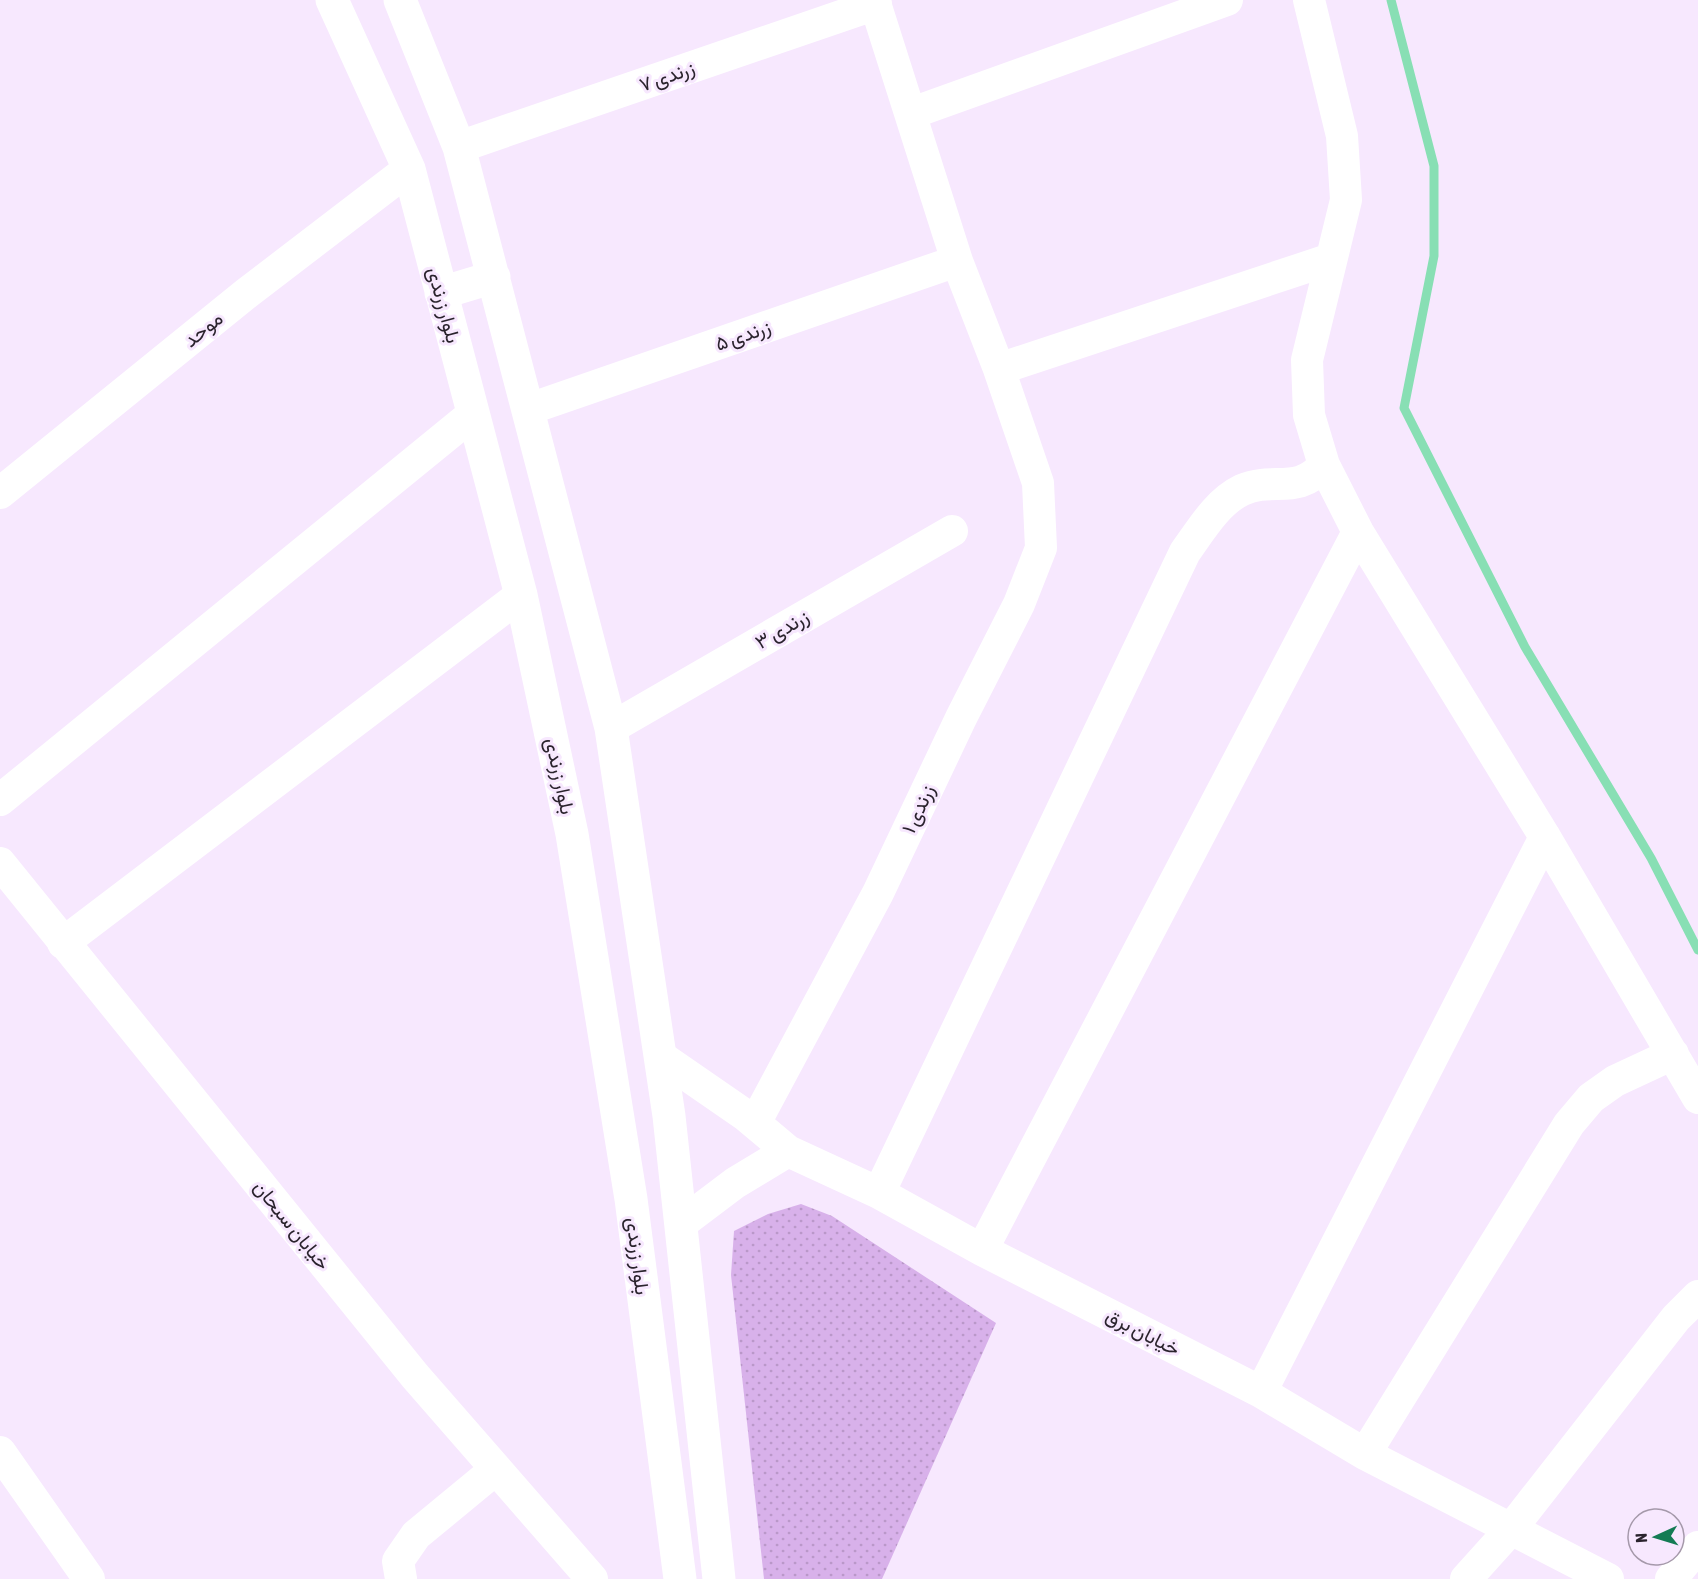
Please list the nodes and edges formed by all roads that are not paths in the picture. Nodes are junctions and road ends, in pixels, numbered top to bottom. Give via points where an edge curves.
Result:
1 (332, 0) edge
2 (399, 0) edge
3 (1227, 0) edge
4 (1309, 0) edge
5 (875, 2) edge
6 (912, 113) junction
7 (459, 147) junction
8 (409, 169) junction
9 (1331, 259) junction
10 (957, 261) junction
11 (494, 278) junction
12 (441, 293) junction
13 (999, 369) junction
14 (529, 409) junction
15 (472, 414) junction
16 (1324, 465) junction
17 (0, 493) edge
18 (952, 531) dead end
19 (1359, 532) junction
20 (521, 595) junction
21 (611, 728) junction
22 (0, 800) edge
23 (1545, 837) junction
24 (0, 863) edge
25 (63, 943) junction
26 (1673, 1054) junction
27 (661, 1057) junction
28 (1698, 1098) edge
29 (754, 1123) junction
30 (788, 1151) junction
31 (879, 1193) junction
32 (682, 1223) junction
33 (982, 1250) junction
34 (1698, 1296) edge
35 (1261, 1392) junction
36 (0, 1452) edge
37 (1365, 1454) junction
38 (496, 1469) junction
39 (1511, 1529) junction
40 (1698, 1547) edge
41 (89, 1579) edge
42 (401, 1579) edge
43 (592, 1579) edge
44 (680, 1579) edge
45 (719, 1579) edge
46 (1466, 1579) edge
47 (1608, 1579) edge
48 (1671, 1579) edge

1 - 8 main road, بلوار زرندی
2 - 7 main road
3 - 6 street
4 - 9 street via 1342,136 1346,200
5 - 6 street, زرندی ۱
5 - 7 street, زرندی ۷
6 - 10 street, زرندی ۱
7 - 11 main road
8 - 12 main road, بلوار زرندی
8 - 17 street, موحد via 247,293
9 - 13 street
9 - 16 street via 1307,360 1309,415
10 - 13 street, زرندی ۱
10 - 14 street, زرندی ۵
11 - 12 main road
11 - 14 main road
12 - 15 main road, بلوار زرندی
13 - 29 street, زرندی ۱ via 1038,483 1041,548 1019,604 878,893
14 - 21 main road
15 - 20 main road, بلوار زرندی
15 - 22 street
16 - 19 street
16 - 31 street via 1315,477 1301,483 1242,490 1212,515 1185,552
18 - 21 street, زرندی ۳
19 - 23 street
19 - 33 street
20 - 25 street
20 - 44 main road, بلوار زرندی via 574,846 631,1198
21 - 27 main road
23 - 26 street
23 - 35 street
24 - 25 street, خیابان سبحان
25 - 38 street, خیابان سبحان via 415,1376
26 - 28 street
26 - 37 street via 1615,1081 1591,1098 1569,1124
27 - 29 street
27 - 32 main road
29 - 30 street
30 - 31 street, خیابان برق
30 - 32 street via 735,1183
31 - 33 street, خیابان برق
32 - 45 main road
33 - 35 street, خیابان برق
34 - 39 street via 1676,1318
35 - 37 street, خیابان برق
36 - 41 street
37 - 39 street, خیابان برق
38 - 42 street via 416,1535 398,1561
38 - 43 street, خیابان سبحان
39 - 46 street
39 - 47 street, خیابان برق
40 - 48 street

